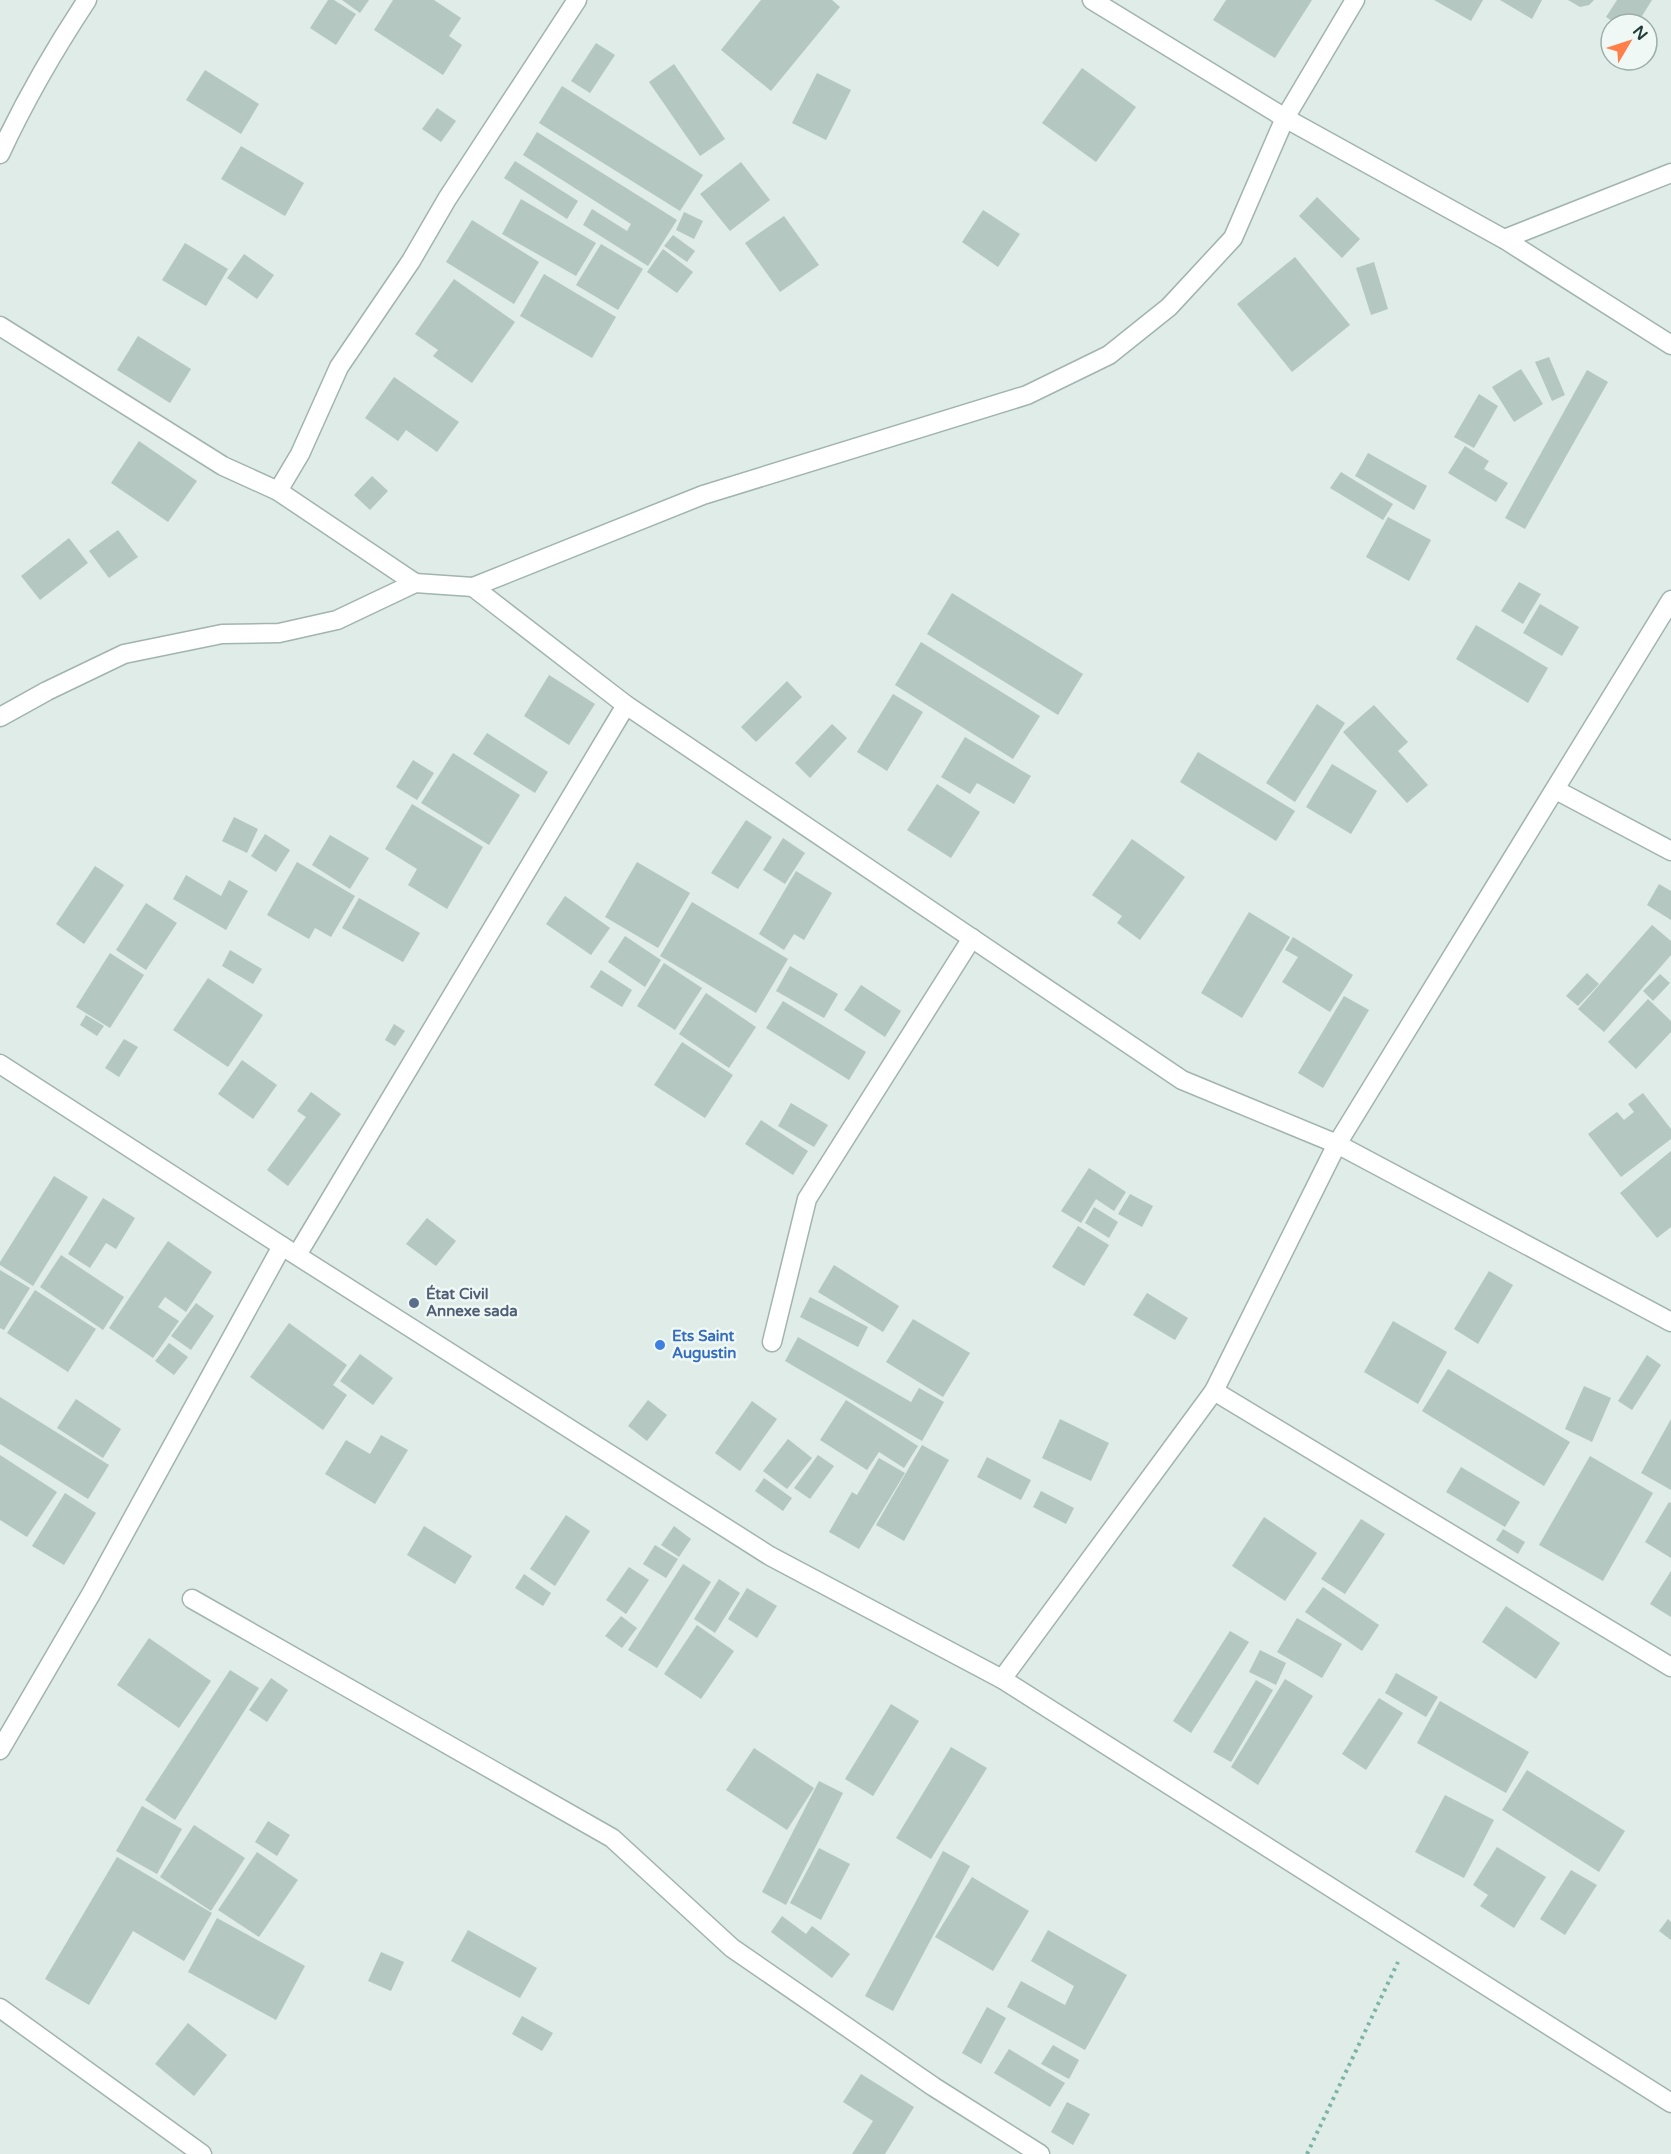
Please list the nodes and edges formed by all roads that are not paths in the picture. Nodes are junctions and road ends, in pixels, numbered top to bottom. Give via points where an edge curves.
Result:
1 (87, 0) edge
2 (577, 0) edge
3 (1092, 0) edge
4 (1355, 0) edge
5 (1286, 118) junction
6 (0, 154) edge
7 (1671, 173) edge
8 (1504, 239) junction
9 (0, 326) edge
10 (1671, 345) edge
11 (278, 491) junction
12 (415, 583) junction
13 (472, 587) junction
14 (1671, 600) edge
15 (626, 705) junction
16 (0, 717) edge
17 (1556, 790) junction
18 (1671, 851) edge
19 (972, 938) junction
20 (0, 1064) edge
21 (1337, 1144) junction
22 (289, 1251) junction
23 (1671, 1322) edge
24 (772, 1342) dead end
25 (1214, 1391) junction
26 (192, 1599) dead end
27 (1671, 1667) edge
28 (1002, 1679) junction
29 (0, 1750) edge
30 (0, 2008) edge
31 (1671, 2103) edge
32 (202, 2154) edge
33 (1040, 2154) edge

1 - 6 street via 50,55
2 - 11 street via 339,367 300,454
3 - 5 street
4 - 5 street
5 - 8 street
5 - 13 street via 1233,238 1169,307 1109,356 1027,395 703,495
7 - 8 street
8 - 10 street
9 - 11 street via 223,466
11 - 12 street
12 - 13 street
12 - 16 street via 337,620 279,633 222,634 124,654
13 - 15 street
14 - 17 street
15 - 19 street
15 - 22 street
17 - 18 street
17 - 21 street
19 - 21 street via 1182,1080
19 - 24 street via 807,1199
20 - 22 street
21 - 23 street
21 - 25 street
22 - 28 street via 770,1556
22 - 29 street
25 - 27 street
25 - 28 street
26 - 33 street via 612,1838 732,1948 934,2087
28 - 31 street
30 - 32 street

